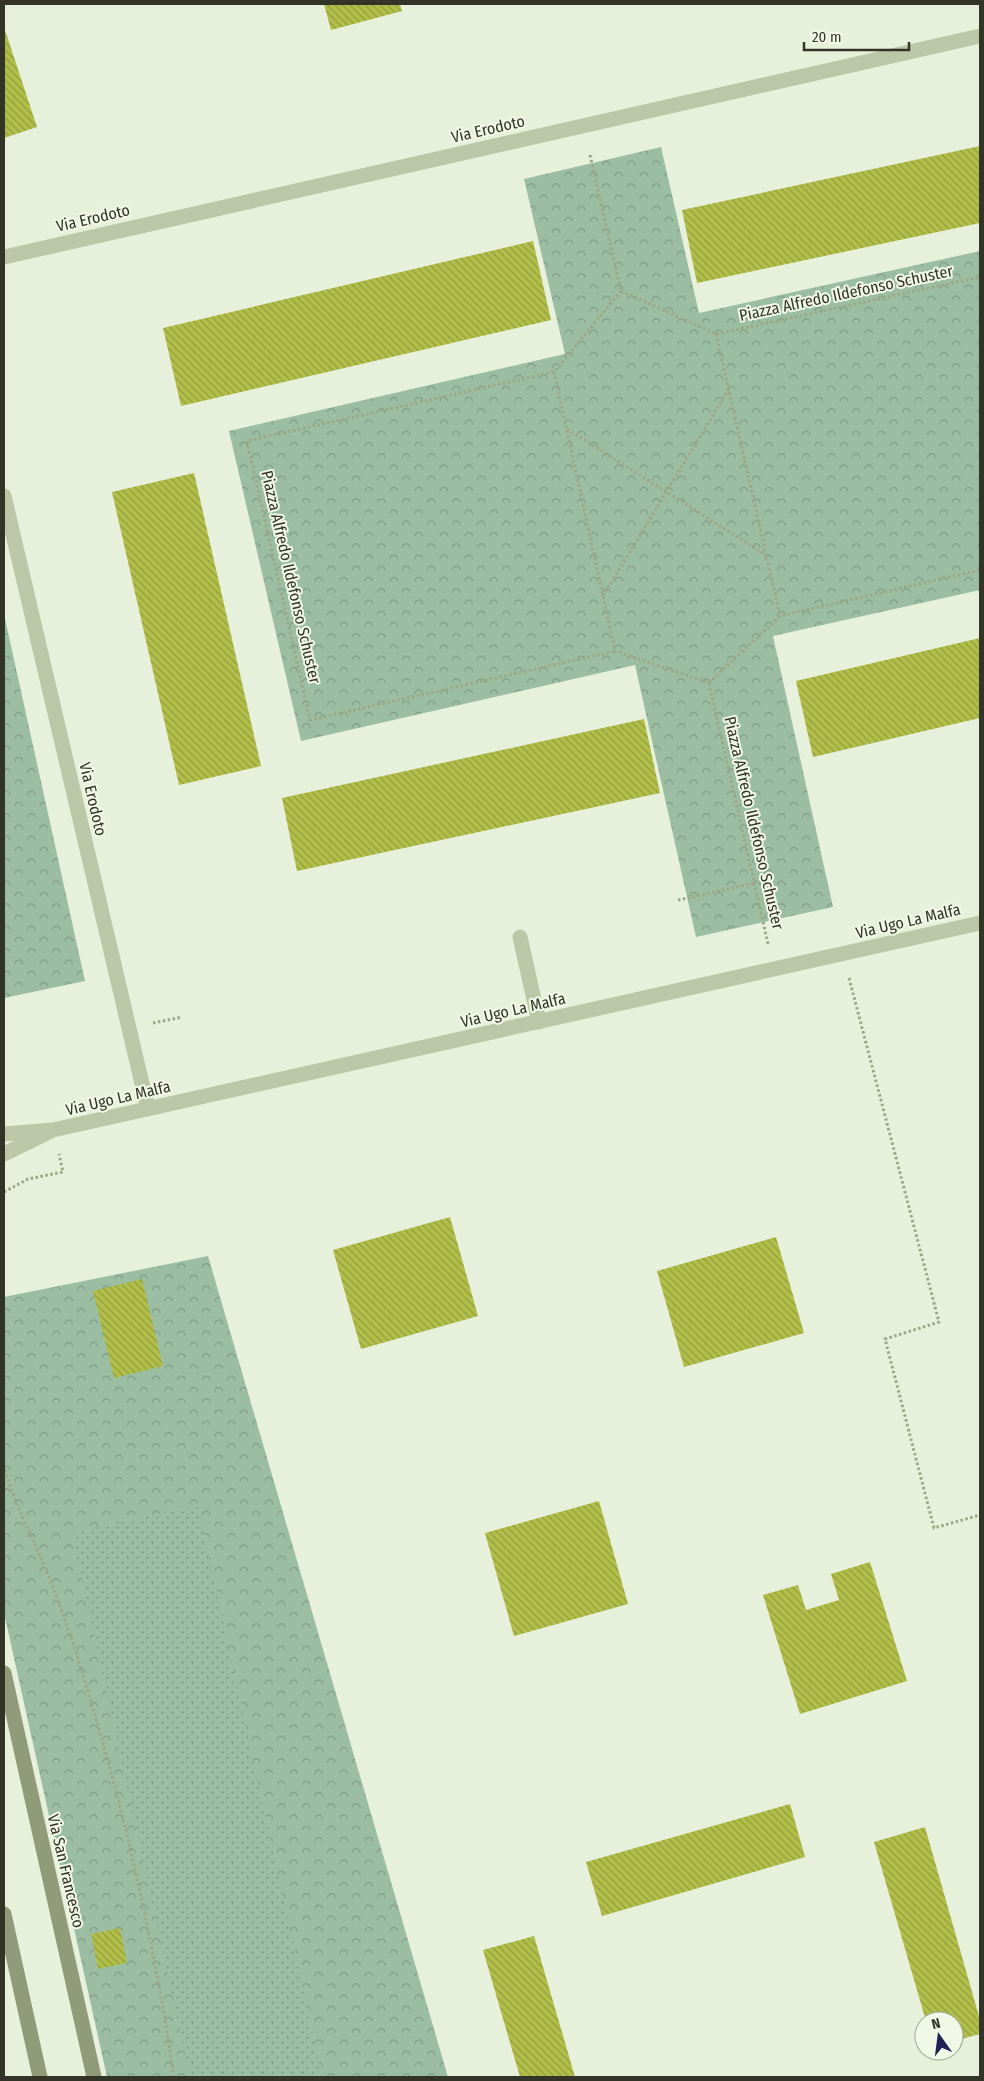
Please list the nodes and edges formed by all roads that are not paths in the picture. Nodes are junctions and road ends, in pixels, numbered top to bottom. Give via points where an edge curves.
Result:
1 (980, 36) edge
2 (5, 255) edge
3 (4, 496) edge
4 (980, 922) edge
5 (520, 937) dead end
6 (539, 1022) junction
7 (148, 1109) junction
8 (54, 1130) junction
9 (4, 1134) edge
10 (4, 1154) edge
11 (4, 1673) edge
12 (4, 1914) edge
13 (40, 2077) edge
14 (94, 2077) edge

1 - 2 street, Via Erodoto
3 - 7 street, Via Erodoto
4 - 6 street, Via Ugo La Malfa
5 - 6 street
6 - 7 street, Via Ugo La Malfa
7 - 8 street, Via Ugo La Malfa
8 - 9 street, Via Ugo La Malfa
8 - 10 street, Via Ugo La Malfa
11 - 14 street, Via San Francesco
12 - 13 street

